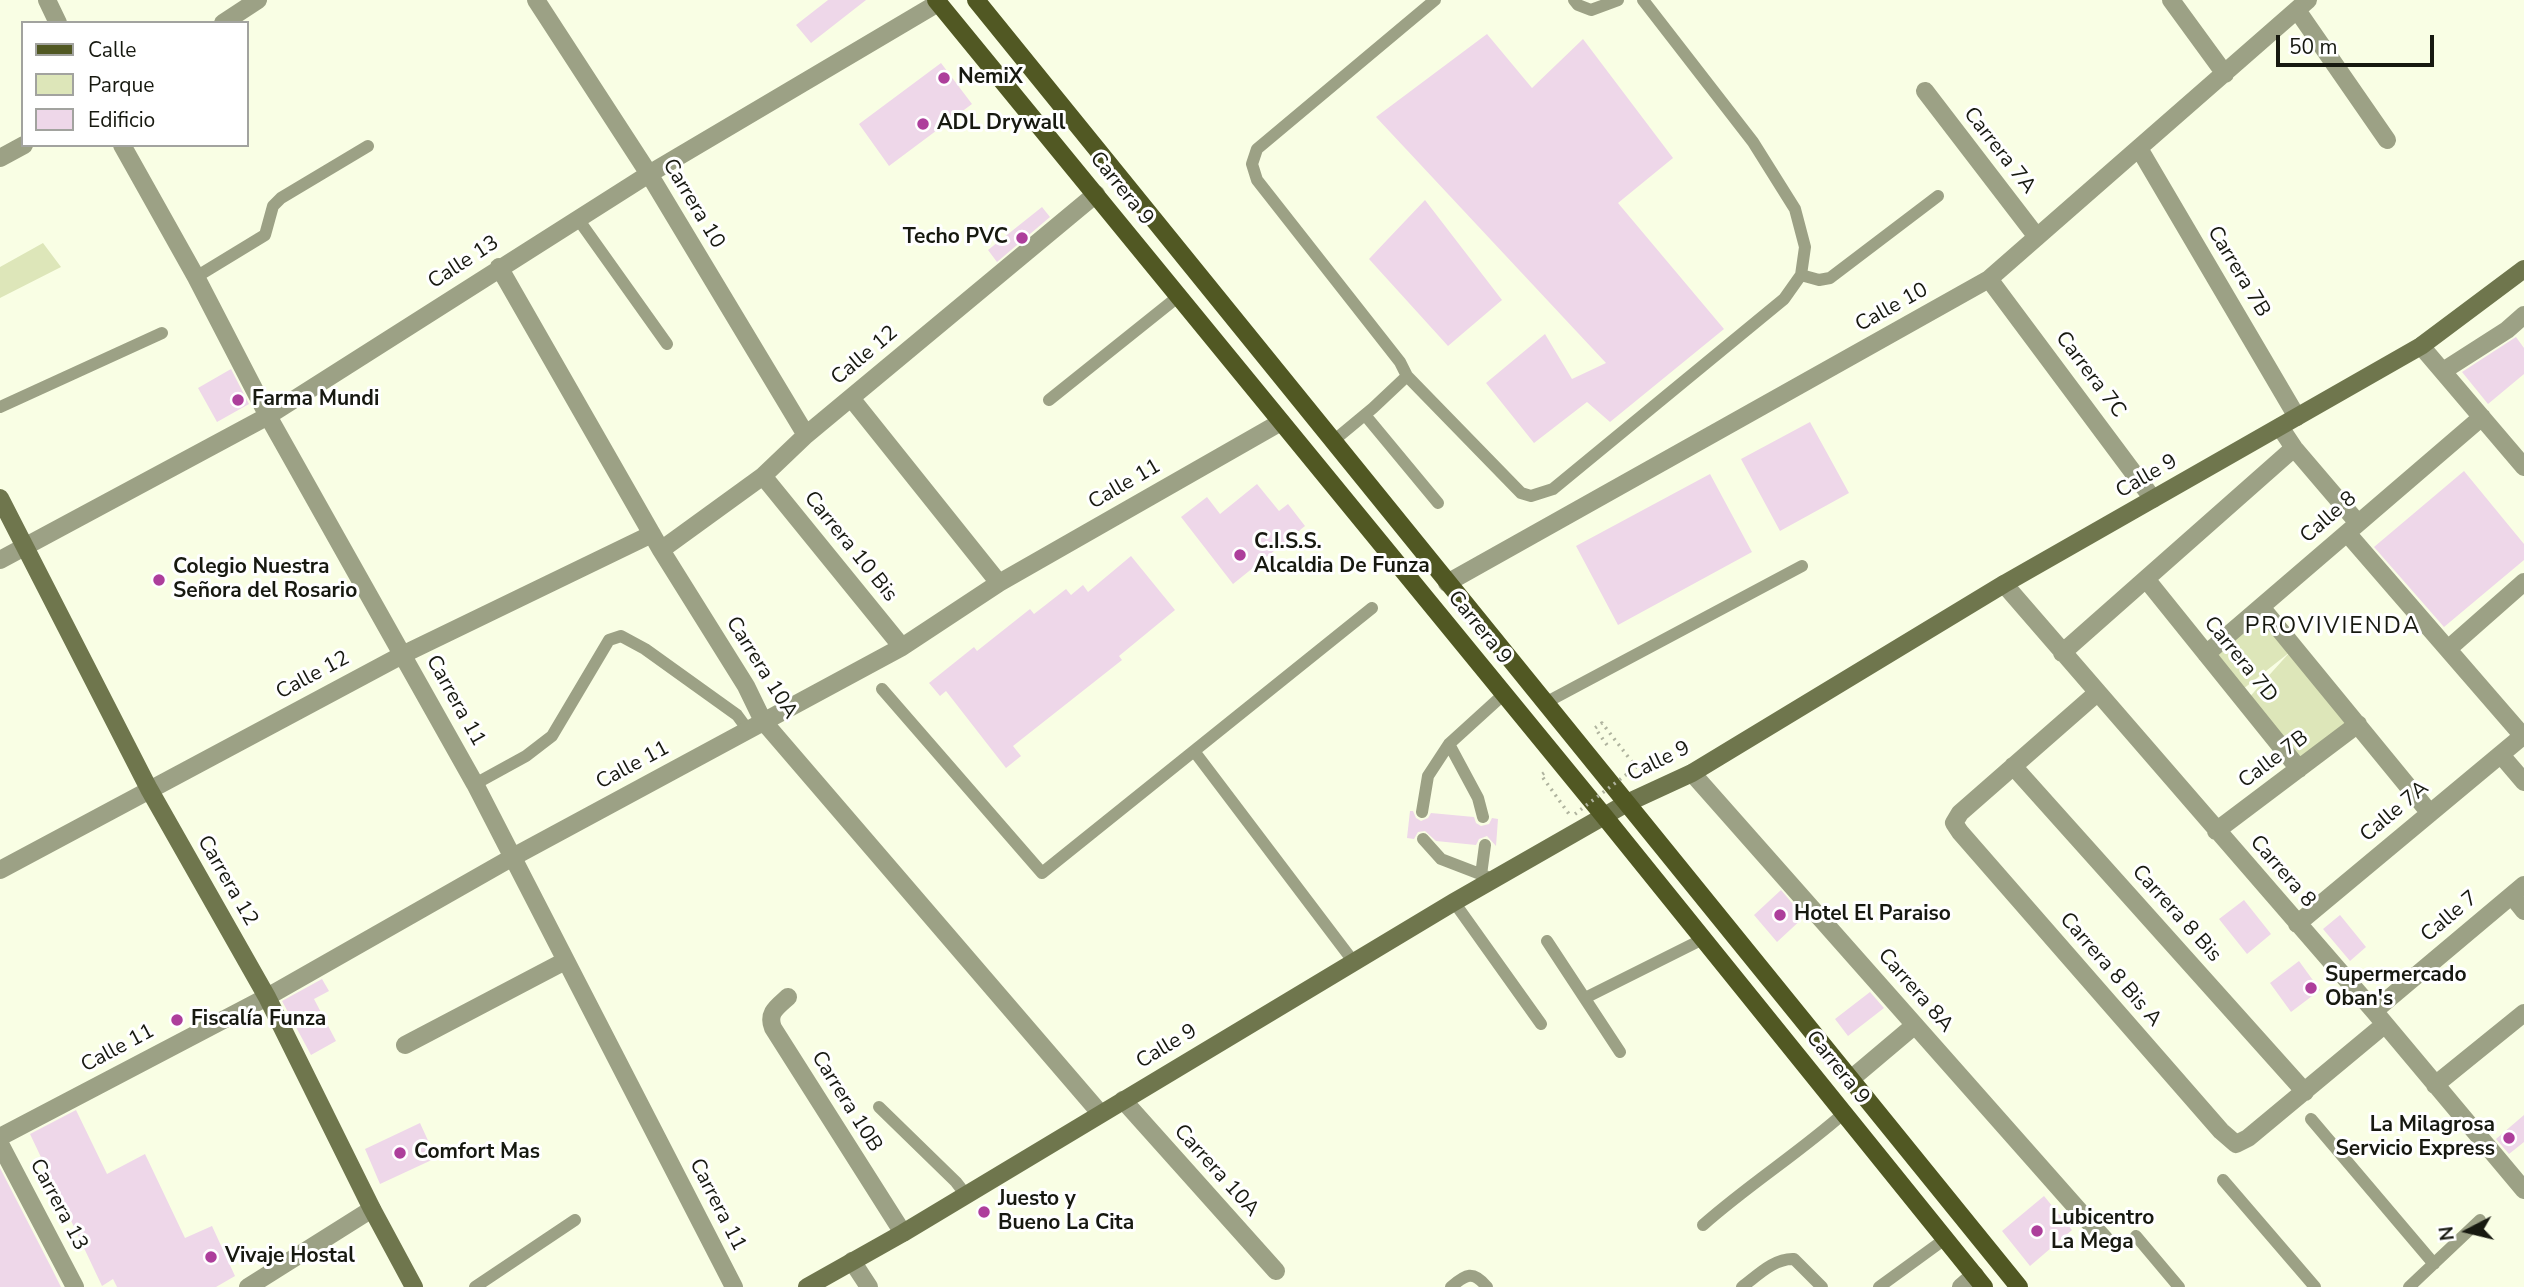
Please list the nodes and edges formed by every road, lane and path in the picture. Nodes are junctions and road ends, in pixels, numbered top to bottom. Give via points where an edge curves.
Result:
1 (47, 0) edge
2 (258, 0) edge
3 (536, 0) edge
4 (975, 0) edge
5 (1435, 0) edge
6 (1574, 0) edge
7 (1618, 0) edge
8 (1643, 0) edge
9 (2171, 0) edge
10 (941, 1) edge
11 (2303, 5) edge
12 (57, 21) edge
13 (226, 21) edge
14 (2225, 74) junction
15 (1925, 91) dead end
16 (2387, 140) dead end
17 (368, 146) dead end
18 (21, 147) edge
19 (123, 147) edge
20 (2140, 150) junction
21 (0, 159) edge
22 (649, 174) junction
23 (1096, 194) junction
24 (1938, 196) dead end
25 (578, 219) junction
26 (2038, 237) junction
27 (499, 267) junction
28 (2524, 269) edge
29 (1801, 275) junction
30 (196, 277) junction
31 (1989, 279) junction
32 (1179, 296) junction
33 (2524, 315) edge
34 (162, 333) dead end
35 (667, 344) dead end
36 (2421, 346) junction
37 (2443, 371) junction
38 (1407, 376) junction
39 (851, 398) junction
40 (1049, 400) dead end
41 (0, 407) edge
42 (1365, 415) junction
43 (268, 416) junction
44 (2297, 417) junction
45 (2482, 417) junction
46 (1281, 422) junction
47 (2280, 427) junction
48 (806, 435) junction
49 (1332, 442) junction
50 (2294, 448) junction
51 (2520, 456) edge
52 (762, 476) junction
53 (0, 498) edge
54 (2153, 499) junction
55 (1438, 503) dead end
56 (2352, 528) junction
57 (652, 534) junction
58 (25, 546) junction
59 (661, 550) junction
60 (0, 560) edge
61 (1802, 566) dead end
62 (2146, 579) junction
63 (2524, 582) edge
64 (999, 583) junction
65 (1447, 583) junction
66 (2004, 584) junction
67 (2260, 607) junction
68 (1372, 608) dead end
69 (902, 647) junction
70 (2448, 649) junction
71 (2062, 653) junction
72 (404, 654) junction
73 (2206, 654) junction
74 (882, 689) dead end
75 (2097, 692) junction
76 (1504, 694) junction
77 (1545, 703) junction
78 (2358, 724) junction
79 (755, 725) junction
80 (2524, 735) edge
81 (1449, 744) junction
82 (1611, 750) dead end
83 (1194, 751) junction
84 (2501, 755) junction
85 (2013, 766) junction
86 (2300, 769) junction
87 (1630, 771) junction
88 (1692, 773) junction
89 (2524, 782) edge
90 (475, 785) junction
91 (149, 789) junction
92 (1645, 794) junction
93 (1627, 803) junction
94 (1422, 812) dead end
95 (2429, 812) junction
96 (1576, 814) dead end
97 (1604, 816) junction
98 (1483, 817) dead end
99 (2217, 831) junction
100 (1423, 839) dead end
101 (1485, 845) dead end
102 (513, 856) junction
103 (0, 870) edge
104 (1487, 877) junction
105 (2518, 890) edge
106 (1454, 902) junction
107 (2524, 911) edge
108 (2297, 925) junction
109 (1703, 939) junction
110 (1547, 941) dead end
111 (565, 961) junction
112 (1353, 961) junction
113 (267, 997) junction
114 (788, 997) dead end
115 (1585, 998) junction
116 (2379, 1018) junction
117 (2522, 1019) edge
118 (1541, 1024) dead end
119 (1915, 1026) junction
120 (405, 1045) dead end
121 (1620, 1052) dead end
122 (1851, 1079) junction
123 (2435, 1085) junction
124 (2305, 1092) junction
125 (1123, 1100) junction
126 (879, 1107) dead end
127 (1100, 1113) junction
128 (1844, 1113) junction
129 (2311, 1119) dead end
130 (0, 1137) edge
131 (0, 1144) edge
132 (2236, 1144) joint
133 (2223, 1180) dead end
134 (2524, 1190) edge
135 (966, 1195) junction
136 (372, 1209) junction
137 (575, 1220) dead end
138 (2480, 1220) dead end
139 (1703, 1225) dead end
140 (903, 1233) junction
141 (2136, 1236) dead end
142 (1945, 1239) junction
143 (2105, 1240) dead end
144 (852, 1261) junction
145 (2434, 1264) junction
146 (1276, 1271) dead end
147 (1980, 1281) edge
148 (75, 1287) edge
149 (249, 1287) edge
150 (414, 1287) edge
151 (475, 1287) edge
152 (734, 1287) edge
153 (807, 1287) edge
154 (869, 1287) edge
155 (1451, 1287) edge
156 (1487, 1287) edge
157 (1742, 1287) edge
158 (1822, 1287) edge
159 (1880, 1287) edge
160 (1961, 1287) edge
161 (2020, 1287) edge
162 (2179, 1287) edge
163 (2315, 1287) edge
164 (2409, 1287) edge

1 - 12 street
2 - 13 street
3 - 22 street, Carrera 10
4 - 49 main road, Carrera 9
5 - 38 lane via 1257,149 1252,164 1257,180
6 - 7 lane via 1591,10
8 - 29 lane via 1753,142 1795,209 1805,247
9 - 14 street
10 - 22 street, Calle 13
10 - 23 main road, Carrera 9
11 - 14 street, Calle 10
11 - 16 street
14 - 20 street, Calle 10
15 - 26 street, Carrera 7A
17 - 30 lane via 281,198 273,206 265,235
18 - 21 street
19 - 30 street, Carrera 11
20 - 26 street, Calle 10
20 - 44 street, Carrera 7B
22 - 25 street, Calle 13
22 - 48 street, Carrera 10
23 - 32 main road, Carrera 9
23 - 39 street, Calle 12
24 - 29 lane via 1830,278
25 - 27 street, Calle 13
25 - 35 lane
26 - 31 street, Calle 10
27 - 43 street, Calle 13
27 - 57 street, Carrera 10A
28 - 36 main road, Calle 9
29 - 38 lane via 1784,299 1553,489 1531,496 1521,493
30 - 43 street, Carrera 11
31 - 54 street, Carrera 7C
31 - 65 street, Calle 10
32 - 40 lane
32 - 46 main road, Carrera 9
33 - 37 street
34 - 41 lane
36 - 37 street
36 - 44 main road, Calle 9
37 - 45 street
38 - 42 lane
39 - 48 street, Calle 12
39 - 64 street
42 - 49 lane
42 - 55 lane
43 - 58 street, Calle 13
43 - 72 street, Carrera 11
44 - 47 main road, Calle 9
45 - 51 street
45 - 56 street, Calle 8
46 - 64 street, Calle 11
46 - 76 main road, Carrera 9
47 - 50 street
47 - 54 main road, Calle 9
48 - 52 street, Calle 12
49 - 65 main road, Carrera 9
50 - 56 street
50 - 62 street
52 - 59 street, Calle 12
52 - 69 street, Carrera 10 Bis
53 - 58 main road, Carrera 12
54 - 66 main road, Calle 9
56 - 67 street, Calle 8
56 - 70 street
57 - 59 street, Carrera 10A
57 - 72 street, Calle 12
58 - 60 street, Calle 13
58 - 91 main road, Carrera 12
59 - 79 street, Carrera 10A via 746,686
61 - 77 lane
62 - 71 street
62 - 73 street, Carrera 7D
63 - 70 street
64 - 69 street, Calle 11
65 - 77 main road, Carrera 9
66 - 71 street, Carrera 8
66 - 88 main road, Calle 9
67 - 73 street, Calle 8
67 - 78 street
68 - 83 lane
69 - 79 street, Calle 11
70 - 80 street
71 - 75 street, Carrera 8
72 - 90 street, Carrera 11
72 - 91 street, Calle 12
73 - 86 street, Carrera 7D
74 - 83 lane via 1042,873
75 - 85 street
75 - 99 street, Carrera 8
76 - 81 lane
76 - 97 main road, Carrera 9
77 - 93 main road, Carrera 9
78 - 86 street, Calle 7B
78 - 95 street
79 - 90 lane via 621,636 609,640 552,736
79 - 102 street, Calle 11
79 - 127 street, Carrera 10A
80 - 84 street, Calle 7A
81 - 94 lane via 1428,776
81 - 98 lane
82 - 87 path via 1595,728 1602,723 1636,767
83 - 112 lane
84 - 89 street
84 - 95 street, Calle 7A
85 - 124 street, Carrera 8 Bis
85 - 132 street, Carrera 8 Bis A via 1954,823
86 - 99 street, Calle 7B
87 - 92 path
87 - 96 path, bridge
88 - 92 main road, Calle 9
88 - 119 street, Carrera 8A
90 - 102 street, Carrera 11
91 - 103 street, Calle 12
91 - 113 main road, Carrera 12
92 - 93 main road, Calle 9
93 - 97 main road, Calle 9
93 - 122 main road, Carrera 9
95 - 108 street, Calle 7A
97 - 104 main road, Calle 9
97 - 109 main road, Carrera 9
99 - 108 street, Carrera 8
100 - 104 lane via 1441,859
101 - 104 lane
102 - 111 street, Carrera 11
102 - 113 street, Calle 11
104 - 106 main road, Calle 9
105 - 107 street
105 - 116 street, Calle 7
106 - 112 main road, Calle 9
106 - 118 lane
108 - 116 street, Carrera 8
109 - 115 lane
109 - 128 main road, Carrera 9
110 - 115 lane
111 - 120 street
111 - 152 street, Carrera 11
112 - 125 main road, Calle 9
113 - 130 street, Calle 11
113 - 136 main road, Carrera 12
114 - 140 street, Carrera 10B via 772,1012 772,1028
115 - 121 lane
116 - 123 street, Carrera 8
116 - 124 street, Calle 7
117 - 123 street
119 - 122 street
119 - 143 street, Carrera 8A
122 - 161 main road, Carrera 9
123 - 134 street, Carrera 8
124 - 132 street, Calle 7
125 - 127 main road, Calle 9
125 - 146 street, Carrera 10A
126 - 135 lane
127 - 135 main road, Calle 9
128 - 139 lane
128 - 142 main road, Carrera 9
129 - 145 lane
131 - 148 street, Carrera 13
133 - 163 lane
135 - 140 main road, Calle 9
136 - 149 street
136 - 150 main road, Carrera 12
137 - 151 lane
138 - 145 lane
140 - 144 main road, Calle 9
141 - 162 lane
142 - 147 main road, Carrera 9
142 - 159 lane
144 - 153 main road, Calle 9
144 - 154 street
145 - 164 lane
147 - 160 street
155 - 156 lane via 1471,1275
157 - 158 lane via 1785,1259 1794,1259

